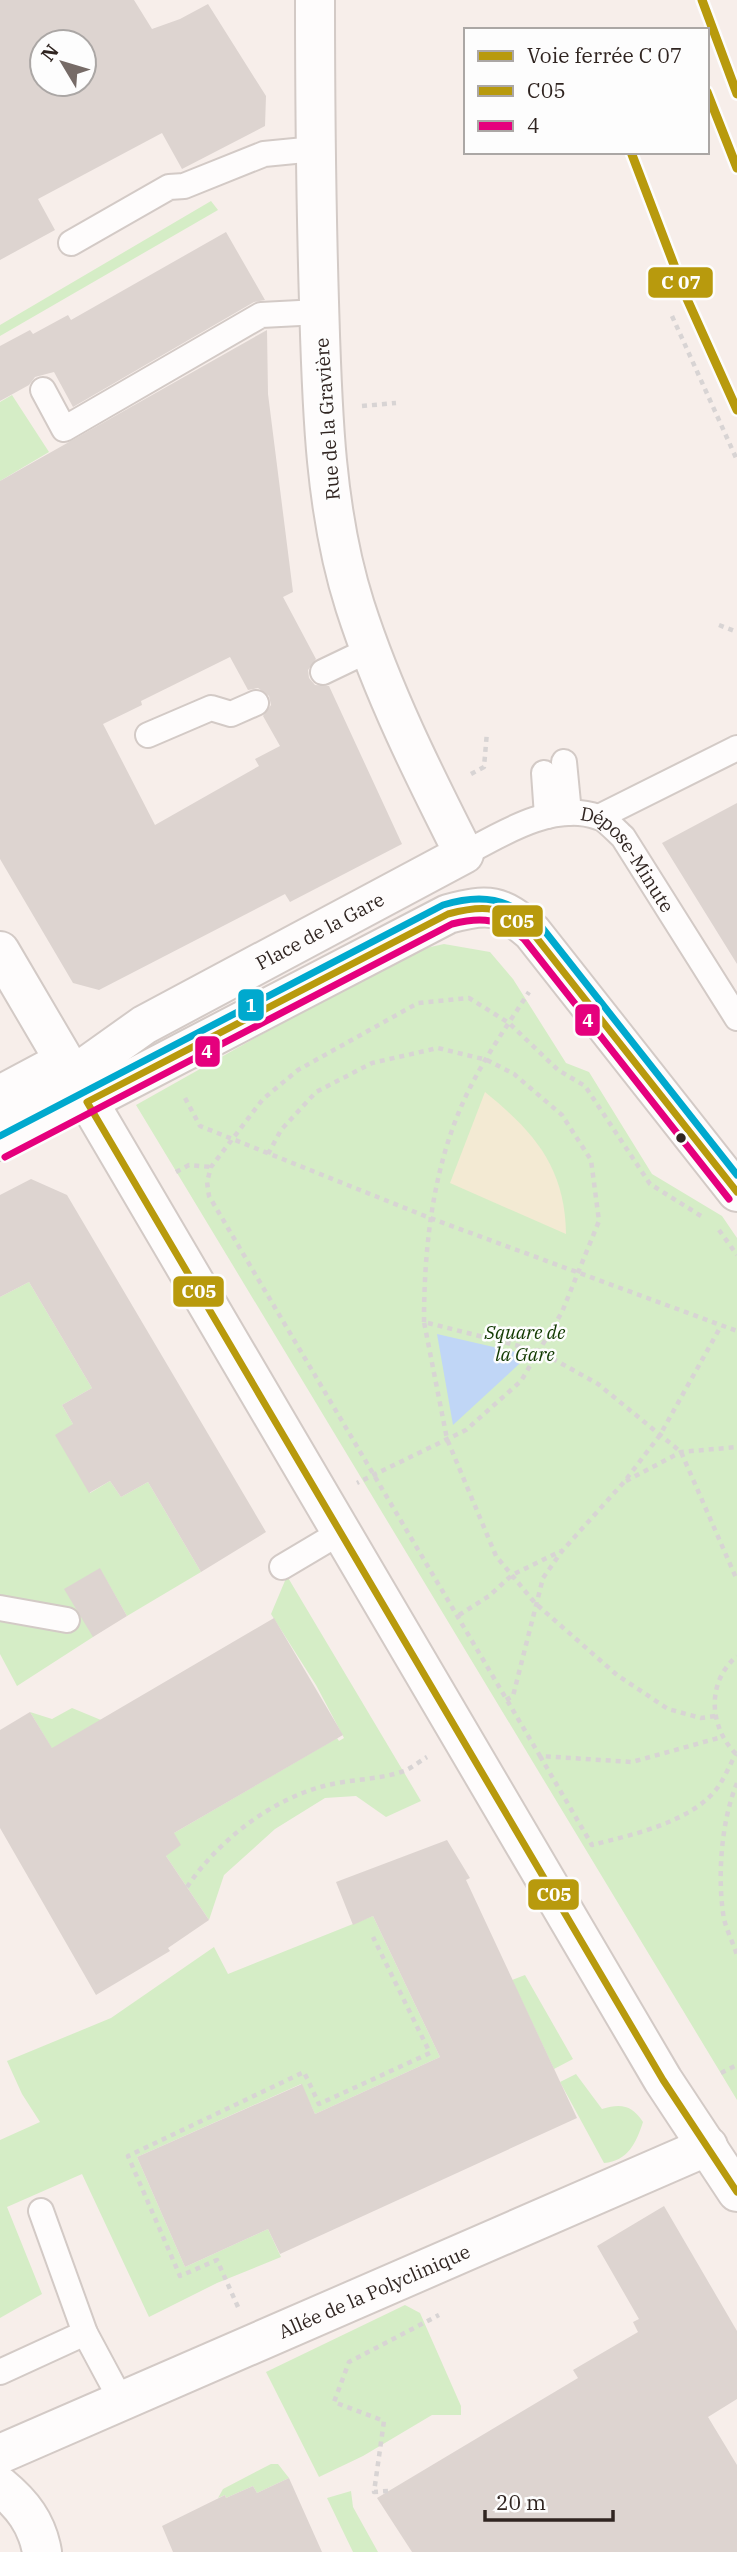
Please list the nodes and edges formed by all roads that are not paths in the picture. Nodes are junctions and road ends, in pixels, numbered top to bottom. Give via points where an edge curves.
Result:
1 (315, 0) edge
2 (315, 149) junction
3 (71, 243) dead end
4 (319, 312) junction
5 (43, 390) dead end
6 (371, 649) junction
7 (323, 672) dead end
8 (256, 703) dead end
9 (148, 735) dead end
10 (737, 748) edge
11 (554, 767) dead end
12 (558, 815) junction
13 (599, 817) junction
14 (464, 854) junction
15 (0, 951) edge
16 (737, 1018) edge
17 (73, 1078) junction
18 (0, 1087) edge
19 (0, 1116) edge
20 (0, 1148) edge
21 (737, 1192) edge
22 (341, 1532) junction
23 (282, 1567) dead end
24 (0, 1608) edge
25 (67, 1620) dead end
26 (708, 2146) junction
27 (737, 2192) edge
28 (41, 2211) dead end
29 (85, 2333) junction
30 (0, 2372) edge
31 (122, 2402) junction
32 (41, 2438) junction
33 (0, 2454) edge
34 (10, 2495) edge
35 (43, 2552) edge

1 - 2 street, Rue de la Gravière
2 - 3 lane via 264,154 184,186 169,187
2 - 4 street, Rue de la Gravière
4 - 5 lane via 261,315 64,429
4 - 6 street, Rue de la Gravière via 330,493 355,604
6 - 7 lane
6 - 14 street, Rue de la Gravière via 396,717
8 - 9 lane via 231,714 211,708
10 - 13 lane
11 - 12 lane
12 - 13 lane, Dépose-Minute
12 - 14 lane, Dépose-Minute via 506,832
13 - 16 lane, Dépose-Minute via 623,837
14 - 17 street, Place de la Gare via 144,1025
15 - 17 street
17 - 18 lane
17 - 19 street
17 - 20 lane
17 - 21 street via 448,914 480,906 507,910 532,932
17 - 22 street
22 - 23 lane
22 - 26 street via 668,2088
24 - 25 lane
26 - 27 street
26 - 31 street, Allée de la Polyclinique
28 - 29 lane
29 - 30 lane
29 - 31 lane
31 - 32 street, Allée de la Polyclinique
32 - 33 street, Allée de la Polyclinique
32 - 34 street
34 - 35 street via 39,2534

